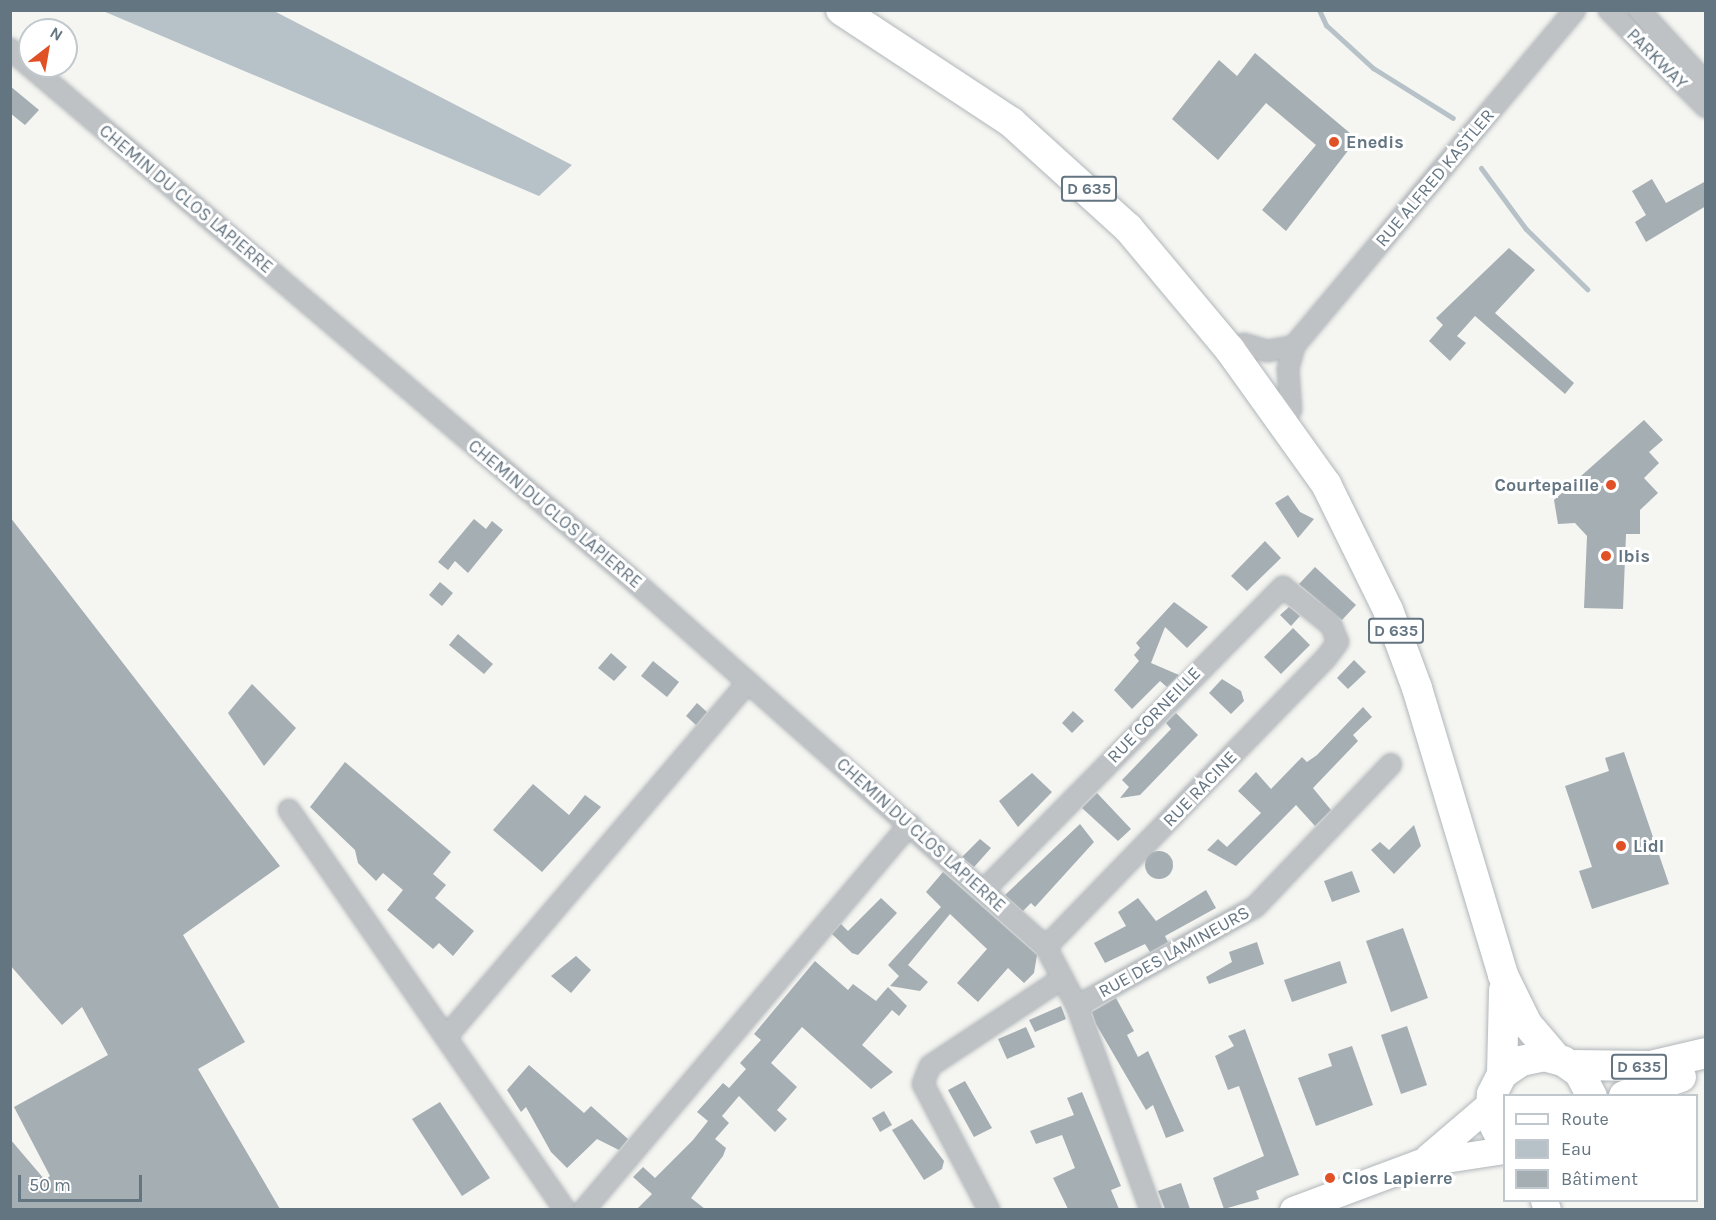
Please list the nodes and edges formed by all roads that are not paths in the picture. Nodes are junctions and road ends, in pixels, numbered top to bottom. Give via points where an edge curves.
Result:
1 (841, 10) edge
2 (869, 10) edge
3 (1575, 10) edge
4 (1610, 10) edge
5 (1639, 10) edge
6 (10, 49) edge
7 (1706, 83) edge
8 (1706, 107) edge
9 (1244, 344) junction
10 (1294, 346) junction
11 (1291, 410) junction
12 (1326, 484) junction
13 (1331, 625) joint
14 (748, 682) junction
15 (1392, 764) dead end
16 (289, 810) dead end
17 (910, 824) junction
18 (984, 890) junction
19 (1046, 948) junction
20 (1503, 975) junction
21 (1063, 978) junction
22 (1077, 1006) junction
23 (446, 1037) junction
24 (1706, 1053) edge
25 (1563, 1062) junction
26 (1706, 1070) edge
27 (1502, 1074) junction
28 (1591, 1094) edge
29 (1627, 1094) edge
30 (1490, 1104) junction
31 (1503, 1143) edge
32 (1503, 1150) edge
33 (1419, 1162) junction
34 (565, 1209) edge
35 (584, 1209) edge
36 (989, 1209) edge
37 (1151, 1209) edge
38 (1293, 1209) edge

1 - 12 main road, D 635 via 1011,122 1128,228 1230,350
2 - 9 main road, D 635 via 960,68 1080,162 1139,218
3 - 10 street, RUE ALFRED KASTLER
4 - 8 street, PARKWAY
5 - 7 street, PARKWAY
6 - 14 street, CHEMIN DU CLOS LAPIERRE
9 - 10 street via 1267,351
9 - 11 main road, D 635
10 - 11 street, RUE ALFRED KASTLER via 1288,369
11 - 12 main road, D 635
12 - 20 main road, D 635 via 1388,610 1417,688
13 - 18 street, RUE CORNEILLE via 1283,587
13 - 19 street, RUE RACINE via 1338,642 1325,659
14 - 17 street, CHEMIN DU CLOS LAPIERRE
14 - 23 street
15 - 22 street, RUE DES LAMINEURS via 1255,907
16 - 23 street
17 - 18 street, CHEMIN DU CLOS LAPIERRE
17 - 35 street
18 - 19 street, CHEMIN DU CLOS LAPIERRE
19 - 21 street, CHEMIN DU CLOS LAPIERRE
20 - 25 main road, D 635 via 1527,1024
20 - 27 main road, D 635 via 1507,1030
21 - 22 street, CHEMIN DU CLOS LAPIERRE
21 - 36 street via 930,1066 923,1084
22 - 37 street, CHEMIN DU CLOS LAPIERRE
23 - 34 street
24 - 25 main road, D 635 via 1650,1066
25 - 27 main road via 1532,1057
25 - 28 main road
26 - 29 main road, D 635
27 - 30 main road
30 - 31 main road via 1494,1130
30 - 33 main road
32 - 33 main road
33 - 38 main road

